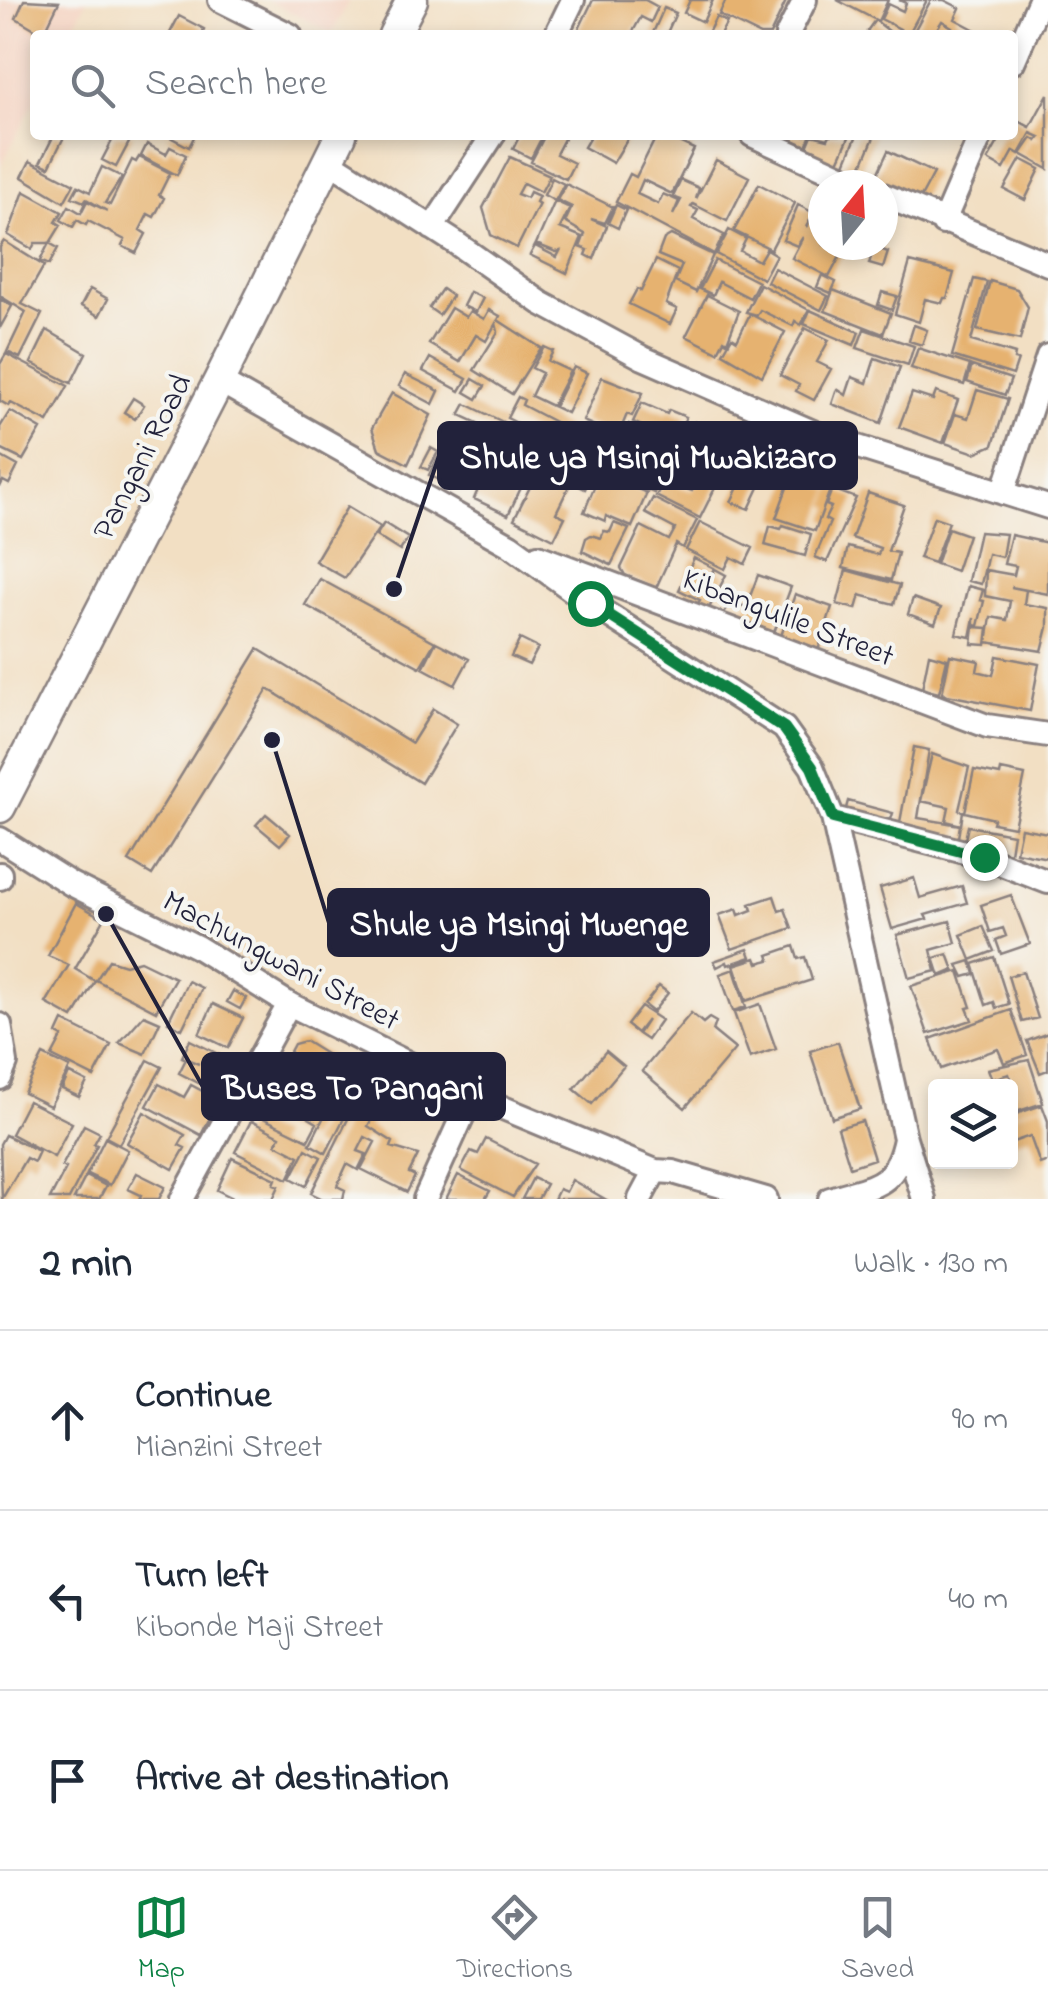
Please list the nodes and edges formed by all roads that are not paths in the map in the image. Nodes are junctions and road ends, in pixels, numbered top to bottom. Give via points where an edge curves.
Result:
1 (220, 0) edge
2 (412, 0) edge
3 (573, 0) edge
4 (805, 0) edge
5 (1040, 0) edge
6 (280, 30) edge
7 (397, 30) edge
8 (558, 30) edge
9 (789, 30) edge
10 (1018, 51) edge
11 (490, 140) edge
12 (763, 140) edge
13 (979, 140) edge
14 (334, 148) edge
15 (828, 170) edge
16 (898, 202) edge
17 (943, 223) junction
18 (432, 228) junction
19 (1048, 264) edge
20 (1048, 356) edge
21 (219, 381) junction
22 (1002, 493) junction
23 (1048, 506) edge
24 (510, 545) junction
25 (1048, 735) edge
26 (0, 807) edge
27 (833, 818) junction
28 (0, 839) edge
29 (1048, 882) edge
30 (289, 1004) junction
31 (0, 1025) edge
32 (0, 1078) edge
33 (472, 1095) junction
34 (905, 1138) junction
35 (655, 1170) junction
36 (182, 1199) edge
37 (424, 1199) edge
38 (640, 1199) edge
39 (766, 1199) edge
40 (830, 1199) edge
41 (924, 1199) edge

1 - 6 street
2 - 7 main road
3 - 8 street
4 - 9 street
5 - 10 street
11 - 18 street
12 - 15 street
13 - 17 street
14 - 18 street
14 - 21 main road, Pangani Road
16 - 17 street
17 - 19 street
18 - 22 street via 541,303 642,358 820,435
20 - 22 street
21 - 24 street
21 - 26 main road, Pangani Road
22 - 23 street
24 - 25 street, Kibangulile Street via 987,726
24 - 27 street via 784,728 812,767
27 - 29 street via 984,857
27 - 34 street
28 - 30 street, Machungwani Street
30 - 33 street, Machungwani Street
30 - 36 street
31 - 32 street via 6,1063
33 - 35 street, Machungwani Street
33 - 37 street
34 - 40 street via 900,1164 883,1182
34 - 41 street
35 - 38 street
35 - 39 street, Machungwani Street

